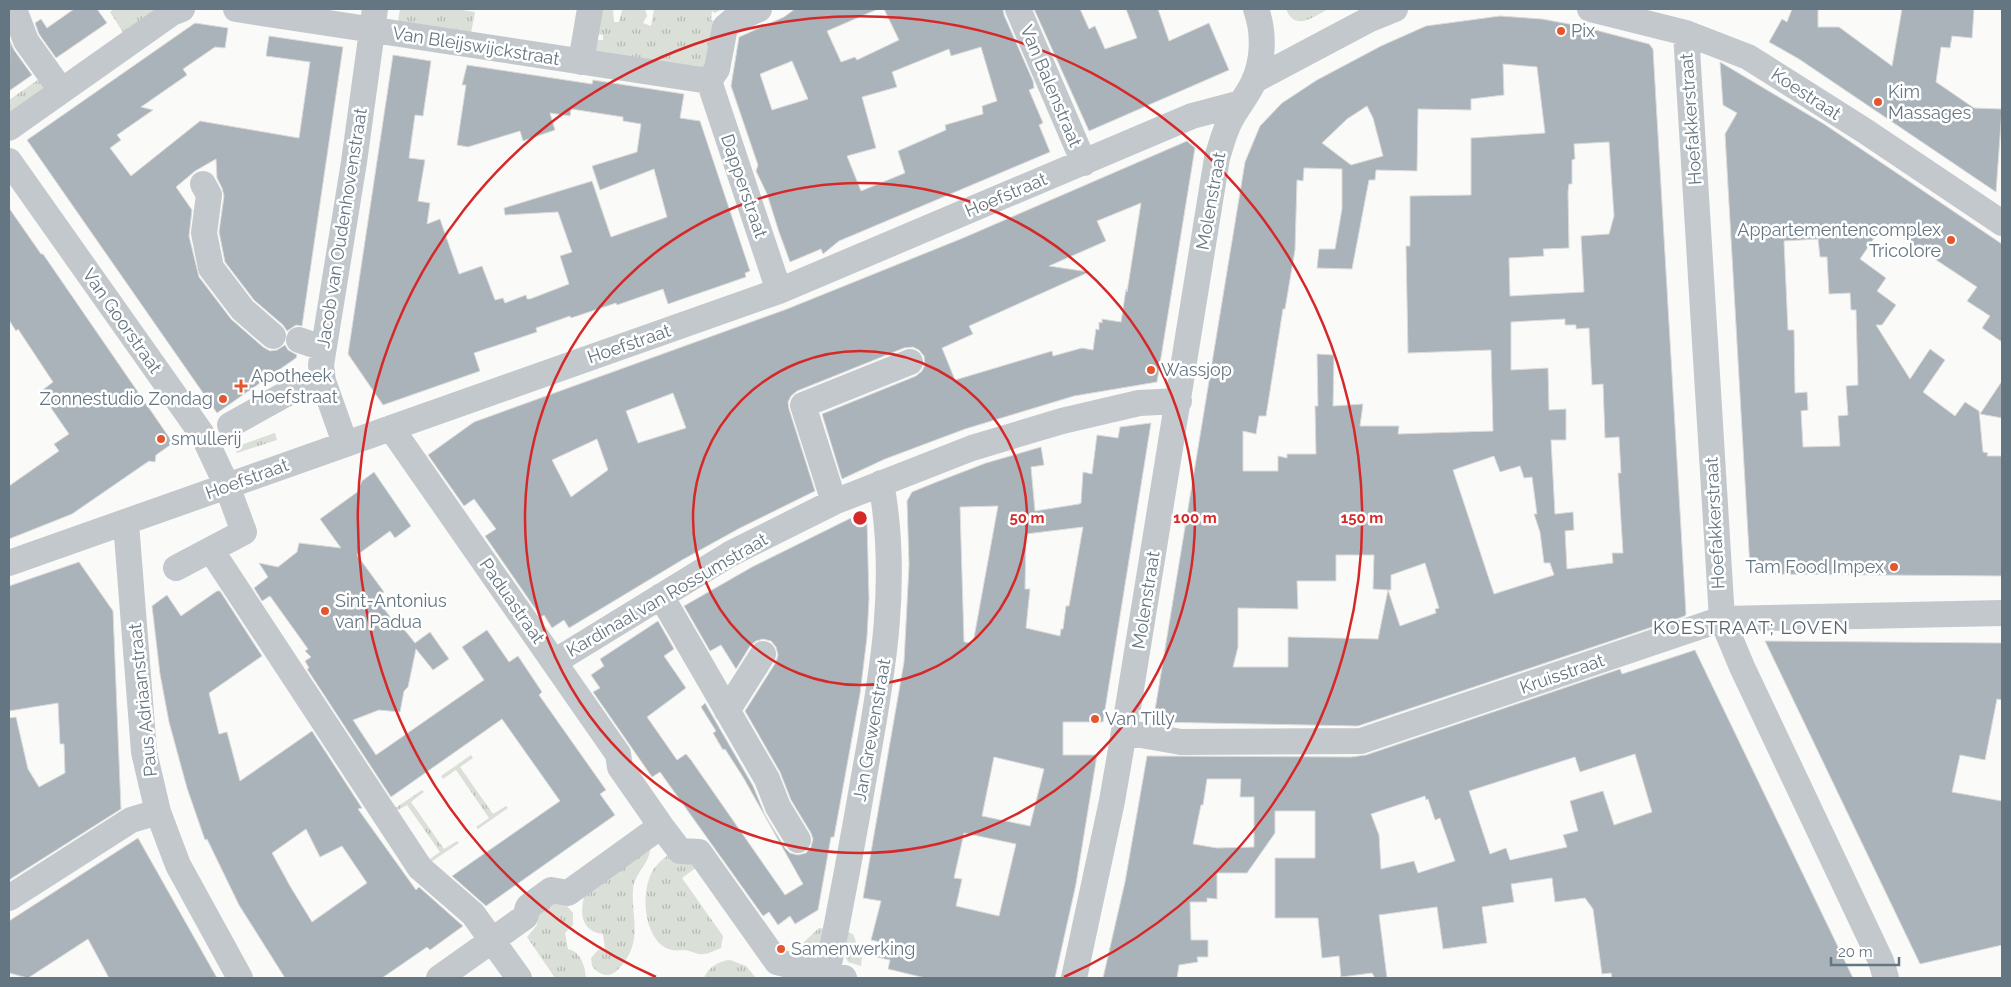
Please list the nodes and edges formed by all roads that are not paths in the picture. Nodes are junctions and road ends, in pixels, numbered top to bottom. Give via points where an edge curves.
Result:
1 (14, 9) edge
2 (182, 9) edge
3 (236, 9) edge
4 (590, 9) edge
5 (759, 9) edge
6 (1018, 9) edge
7 (1256, 9) edge
8 (1395, 9) edge
9 (1590, 9) edge
10 (381, 24) edge
11 (1686, 33) junction
12 (581, 62) junction
13 (1254, 80) junction
14 (709, 81) junction
15 (61, 90) junction
16 (1241, 103) junction
17 (9, 128) edge
18 (9, 161) edge
19 (1084, 163) junction
20 (203, 184) dead end
21 (2002, 223) edge
22 (779, 291) junction
23 (273, 336) dead end
24 (910, 362) dead end
25 (322, 381) junction
26 (1179, 400) junction
27 (230, 425) dead end
28 (391, 428) junction
29 (345, 443) junction
30 (882, 483) junction
31 (227, 486) junction
32 (834, 502) junction
33 (126, 523) junction
34 (211, 550) junction
35 (9, 563) edge
36 (176, 568) dead end
37 (661, 596) junction
38 (2002, 613) edge
39 (1722, 619) junction
40 (763, 654) dead end
41 (554, 662) junction
42 (727, 711) junction
43 (1124, 732) junction
44 (158, 812) junction
45 (661, 826) junction
46 (798, 840) dead end
47 (9, 898) edge
48 (493, 941) junction
49 (774, 970) edge
50 (836, 976) edge
51 (240, 978) edge
52 (439, 978) edge
53 (519, 978) edge
54 (1074, 978) edge
55 (1886, 978) edge

1 - 15 street via 26,41
2 - 15 street
3 - 10 street, Van Bleijswijckstraat
4 - 12 street
5 - 14 street via 732,21 725,28 717,68
6 - 19 street, Van Balenstraat
7 - 13 street, Molenstraat via 1262,42
8 - 13 street
9 - 11 street, Koestraat
10 - 12 street, Van Bleijswijckstraat
10 - 25 street, Jacob van Oudenhovenstraat via 354,162 311,344 321,365
11 - 21 street, Koestraat via 1748,57
11 - 39 street, Hoefakkerstraat
12 - 14 street, Van Bleijswijckstraat
13 - 16 street, Molenstraat
14 - 22 street, Dapperstraat
15 - 17 street
16 - 19 street, Hoefstraat via 1192,116
16 - 26 street, Molenstraat via 1217,158
18 - 31 street, Van Goorstraat via 204,437
19 - 22 street, Hoefstraat
20 - 23 street via 209,195 204,233 212,268 243,310
22 - 28 street, Hoefstraat
24 - 32 street via 803,404
25 - 27 street via 286,394
25 - 29 street, Jacob van Oudenhovenstraat
26 - 30 street, Kardinaal van Rossumstraat via 1139,403 1062,421 972,448
26 - 43 street, Molenstraat
28 - 29 street, Hoefstraat
28 - 41 street, Paduastraat
29 - 31 street, Hoefstraat
30 - 32 street, Kardinaal van Rossumstraat
30 - 50 street, Jan Grewenstraat via 889,562 886,646
31 - 33 street, Hoefstraat
31 - 34 street, Van Goorstraat via 244,532
32 - 37 street, Kardinaal van Rossumstraat via 730,554
33 - 35 street, Hoefstraat
33 - 44 street, Paus Adriaanstraat via 144,752
34 - 36 street
34 - 48 street via 420,868 473,914
37 - 41 street, Kardinaal van Rossumstraat
37 - 42 street
38 - 39 street, Kruisstraat
39 - 43 street, Kruisstraat via 1360,741 1181,742
39 - 55 street, Hoefakkerstraat via 1881,961
40 - 42 street
41 - 45 street, Paduastraat via 618,754 620,767
42 - 46 street
43 - 54 street, Molenstraat
44 - 47 street via 131,820
44 - 51 street, Paus Adriaanstraat via 178,865
45 - 48 street via 568,893 552,890 528,907 525,917
45 - 49 street, Paduastraat via 680,851 699,852
48 - 52 street
48 - 53 street
49 - 50 street

